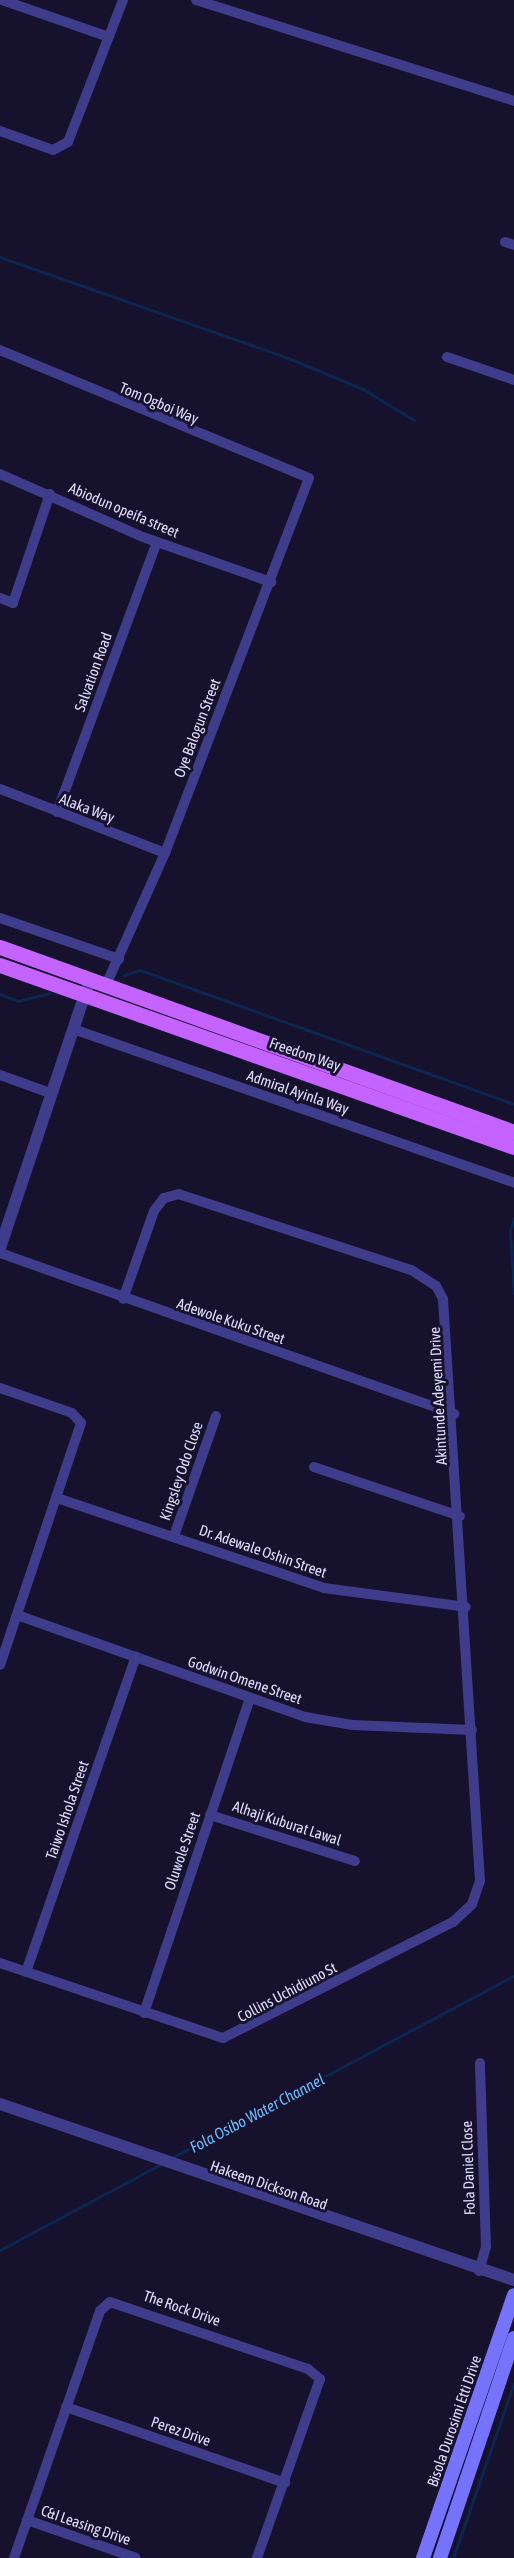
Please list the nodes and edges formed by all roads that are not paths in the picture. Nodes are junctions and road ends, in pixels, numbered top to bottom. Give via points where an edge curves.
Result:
1 (2, 0) edge
2 (123, 0) edge
3 (196, 0) edge
4 (109, 37) junction
5 (514, 101) edge
6 (0, 131) edge
7 (0, 350) edge
8 (447, 357) dead end
9 (514, 380) edge
10 (0, 474) edge
11 (309, 478) joint
12 (50, 494) junction
13 (157, 542) junction
14 (272, 582) junction
15 (0, 598) edge
16 (0, 789) edge
17 (57, 812) junction
18 (165, 853) junction
19 (0, 918) edge
20 (0, 947) edge
21 (119, 959) junction
22 (0, 965) edge
23 (90, 979) junction
24 (106, 985) junction
25 (84, 995) junction
26 (73, 1029) junction
27 (0, 1075) edge
28 (50, 1093) junction
29 (514, 1132) edge
30 (514, 1147) edge
31 (514, 1183) edge
32 (0, 1248) edge
33 (0, 1254) edge
34 (123, 1299) junction
35 (0, 1388) edge
36 (454, 1414) junction
37 (216, 1416) dead end
38 (314, 1467) dead end
39 (57, 1498) junction
40 (460, 1516) junction
41 (174, 1536) junction
42 (466, 1607) junction
43 (17, 1615) junction
44 (136, 1657) junction
45 (0, 1665) edge
46 (250, 1698) junction
47 (472, 1730) junction
48 (210, 1815) junction
49 (355, 1861) dead end
50 (472, 1904) joint
51 (0, 1964) edge
52 (26, 1972) junction
53 (144, 2013) junction
54 (480, 2063) dead end
55 (0, 2104) edge
56 (479, 2271) junction
57 (497, 2277) junction
58 (514, 2280) edge
59 (514, 2294) edge
60 (514, 2338) edge
61 (66, 2408) junction
62 (285, 2483) junction
63 (27, 2520) junction
64 (14, 2558) edge
65 (136, 2558) edge
66 (257, 2558) edge
67 (423, 2558) edge
68 (440, 2558) edge

1 - 4 street
2 - 4 street
3 - 5 street
4 - 6 street via 74,131 60,150
7 - 11 street, Tom Ogboi Way
8 - 9 street
10 - 12 street, Abiodun opeifa street
11 - 14 street, Oye Balogun Street
12 - 13 street, Abiodun opeifa street
12 - 15 street via 13,603
13 - 14 street, Abiodun opeifa street
13 - 17 street, Salvation Road
14 - 18 street, Oye Balogun Street
16 - 17 street, Alaka Way
17 - 18 street, Alaka Way
18 - 21 street, Oye Balogun Street
19 - 21 street
20 - 23 main road, Freedom Way
21 - 24 street, Oye Balogun Street
22 - 25 main road, Freedom Way
23 - 24 main road, Freedom Way
23 - 25 street
24 - 29 main road, Freedom Way
25 - 26 street
25 - 30 main road, Freedom Way
26 - 28 street
26 - 31 street, Admiral Ayinla Way
27 - 28 street
28 - 32 street
33 - 34 street, Adewole Kuku Street
34 - 36 street, Adewole Kuku Street
34 - 36 street, Akintunde Adeyemi Drive via 154,1211 165,1198 179,1194 411,1270 435,1286 448,1312
35 - 39 street via 78,1417 80,1430
36 - 40 street, Akintunde Adeyemi Drive
37 - 41 street, Kingsley Odo Close
38 - 40 street
39 - 41 street, Dr. Adewale Oshin Street
39 - 43 street
40 - 42 street, Akintunde Adeyemi Drive
41 - 42 street, Dr. Adewale Oshin Street via 324,1588
42 - 47 street, Akintunde Adeyemi Drive
43 - 44 street, Godwin Omene Street
43 - 45 street
44 - 46 street, Godwin Omene Street
44 - 52 street, Taiwo Ishola Street
46 - 47 street, Godwin Omene Street via 330,1723
46 - 48 street, Oluwole Street
47 - 50 street, Akintunde Adeyemi Drive via 480,1881
48 - 49 street, Alhaji Kuburat Lawal
48 - 53 street, Oluwole Street
50 - 53 street, Collins Uchidiuno St via 453,1922 238,2034 208,2035
51 - 52 street, Collins Uchidiuno St
52 - 53 street, Collins Uchidiuno St
54 - 56 street, Fola Daniel Close via 486,2247
55 - 56 street, Hakeem Dickson Road
56 - 57 street, Hakeem Dickson Road
57 - 58 street, Hakeem Dickson Road
57 - 59 street, Hakeem Dickson Road
59 - 67 main road, Bisola Durosimi Etti Drive
60 - 68 main road
61 - 62 street, Perez Drive
61 - 62 street, The Rock Drive via 100,2311 119,2302 317,2374 320,2387
61 - 63 street, The Rock Drive
62 - 66 street, The Rock Drive
63 - 64 street, The Rock Drive
63 - 65 street, C&I Leasing Drive

